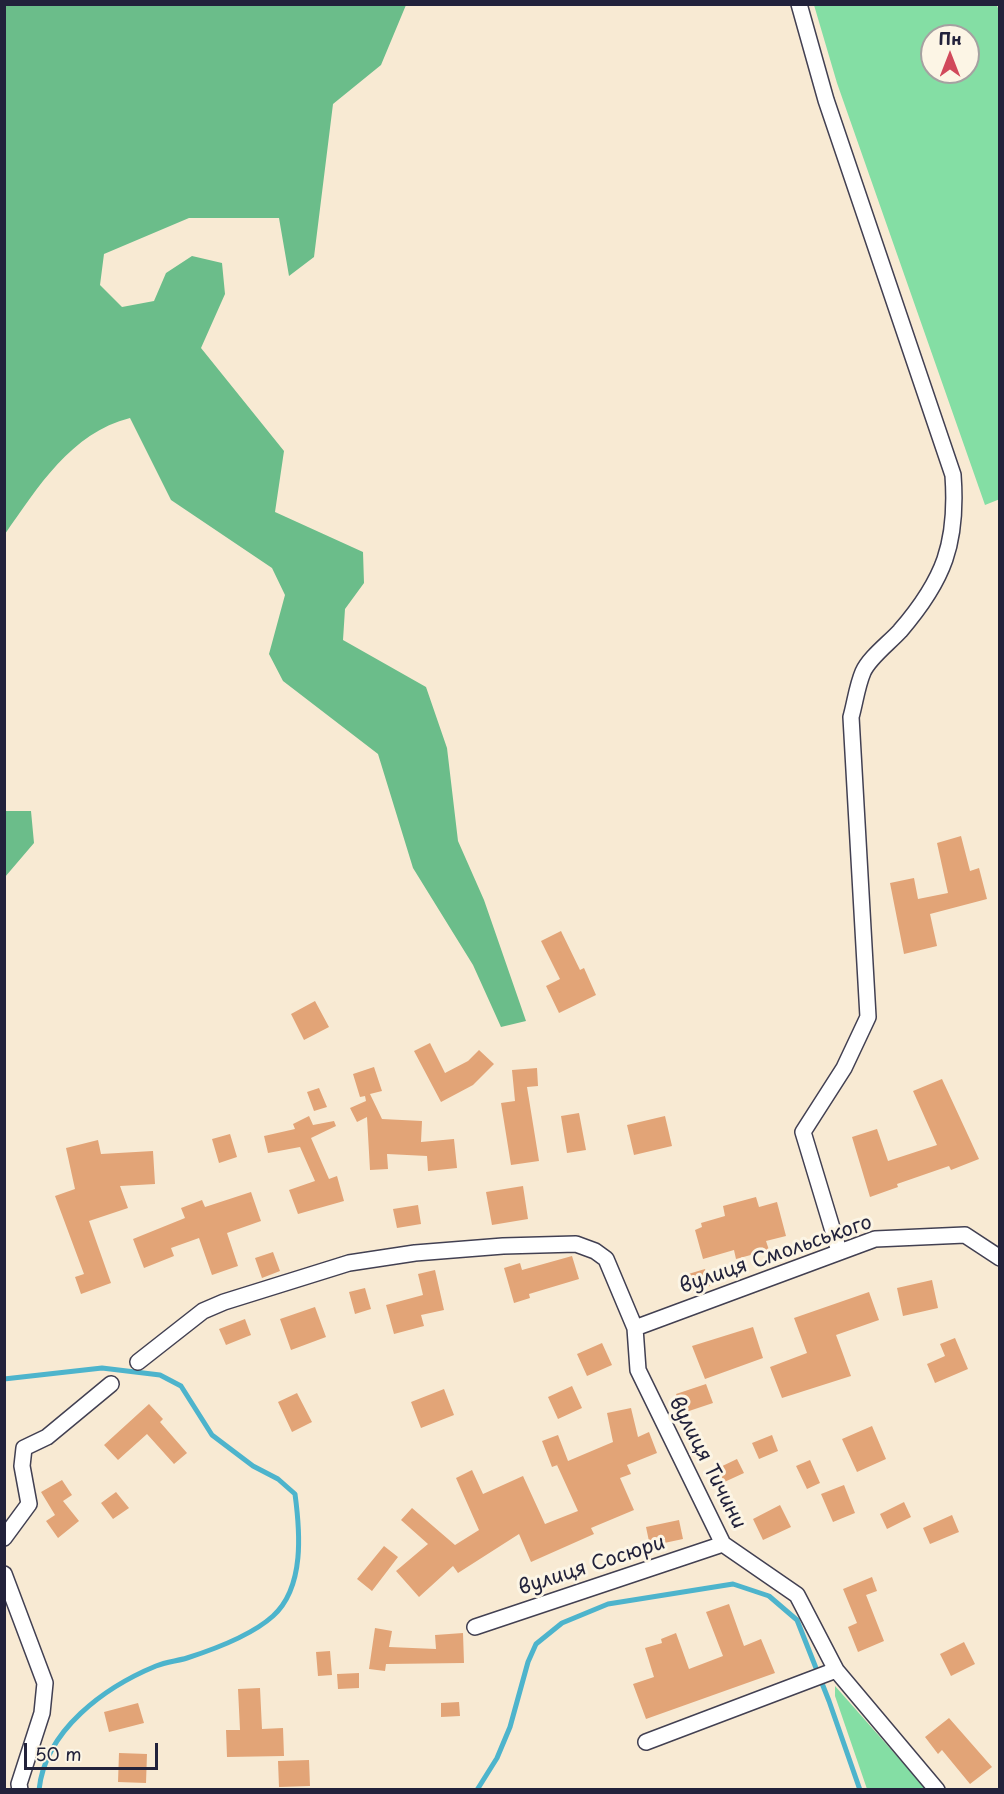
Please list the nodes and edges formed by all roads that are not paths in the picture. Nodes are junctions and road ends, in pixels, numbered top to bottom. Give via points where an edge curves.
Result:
1 (799, 4) edge
2 (839, 1251) junction
3 (999, 1258) edge
4 (635, 1328) junction
5 (138, 1362) dead end
6 (111, 1383) dead end
7 (4, 1538) edge
8 (723, 1544) junction
9 (4, 1574) edge
10 (475, 1627) dead end
11 (832, 1672) junction
12 (646, 1742) dead end
13 (20, 1790) edge
14 (937, 1790) edge

1 - 2 street via 826,100 954,475 956,507 951,543 940,575 902,628 863,671 851,717 868,1017 844,1068 803,1132
2 - 3 street, вулиця Смольського via 875,1239 965,1235
2 - 4 street, вулиця Смольського
4 - 5 street, вулиця Тичини via 606,1259 595,1251 576,1244 503,1246 348,1263 224,1302 202,1311
4 - 8 street, вулиця Тичини via 638,1370
6 - 7 street via 47,1437 24,1448 22,1466 29,1504
8 - 10 street, вулиця Сосюри
8 - 11 street, вулиця Тичини via 797,1595
9 - 13 street via 45,1683 42,1713
11 - 12 street
11 - 14 street, вулиця Тичини

